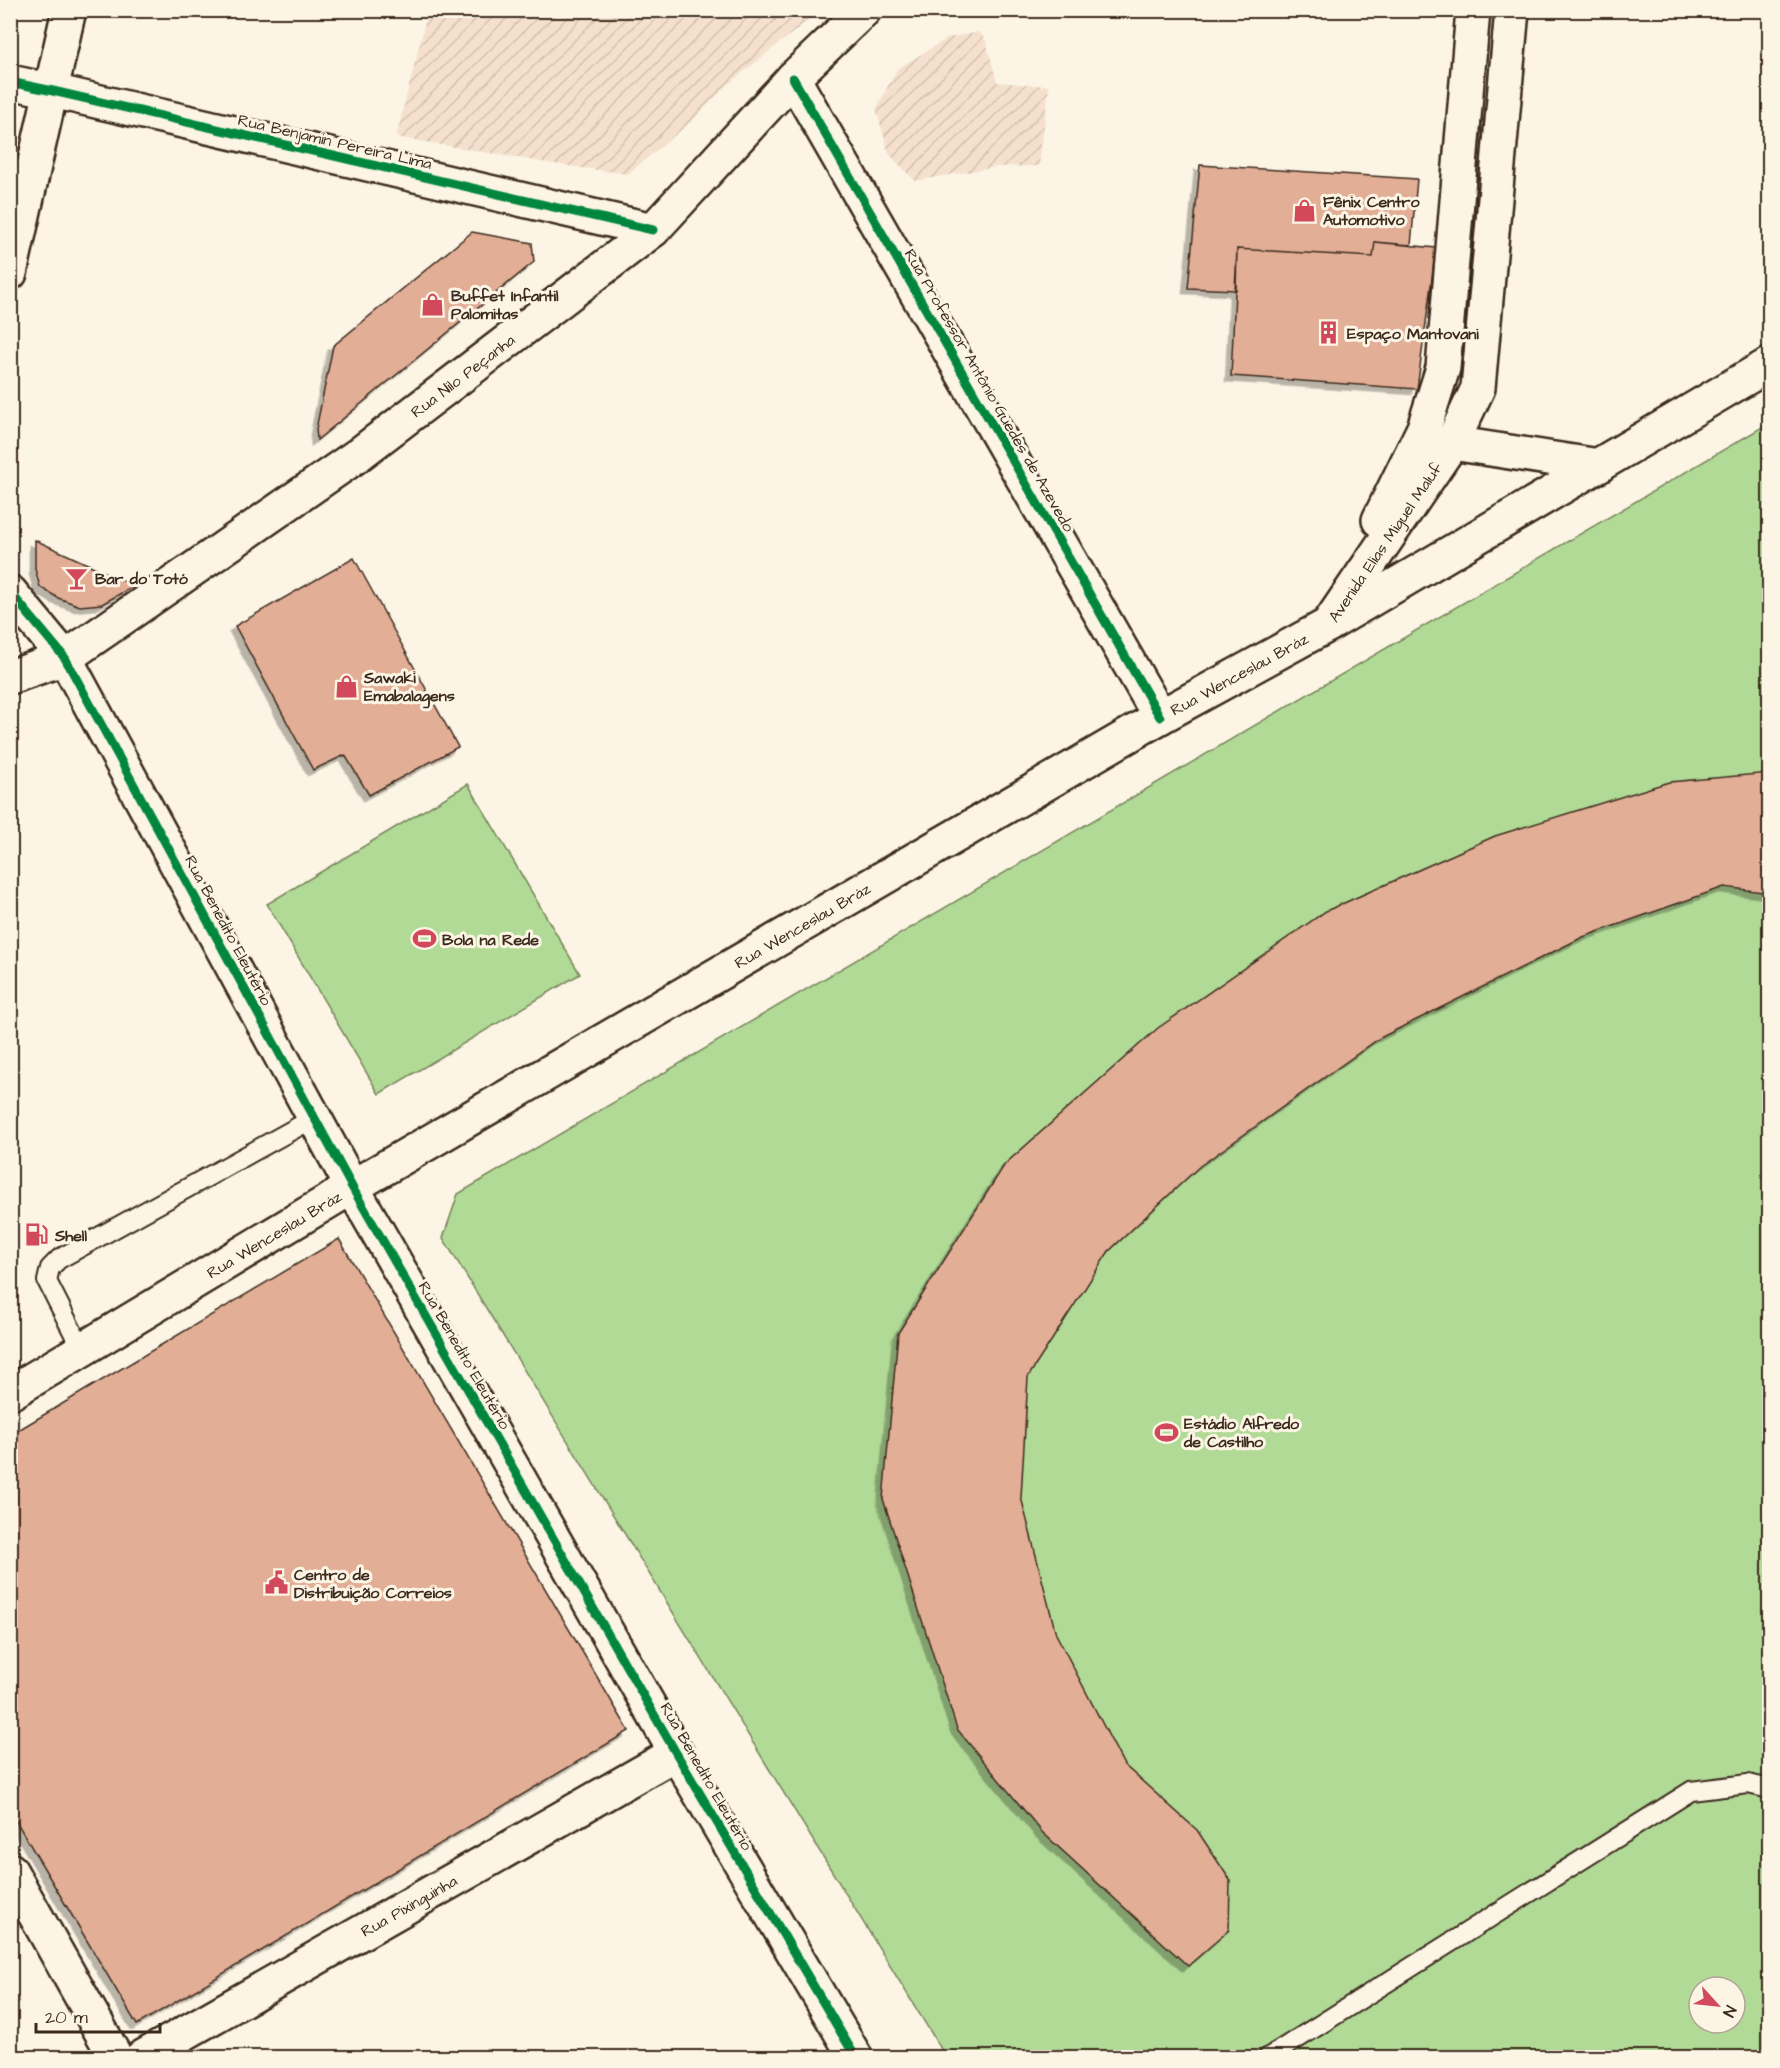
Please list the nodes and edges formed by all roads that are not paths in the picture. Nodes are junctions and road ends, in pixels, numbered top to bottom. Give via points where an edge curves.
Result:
1 (69, 10) edge
2 (864, 10) edge
3 (1512, 10) edge
4 (1469, 11) edge
5 (794, 78) junction
6 (10, 82) edge
7 (53, 91) junction
8 (653, 230) junction
9 (10, 273) edge
10 (1770, 364) edge
11 (1438, 435) junction
12 (1599, 466) junction
13 (10, 592) edge
14 (1328, 625) junction
15 (65, 658) junction
16 (10, 677) edge
17 (1160, 717) junction
18 (314, 1118) junction
19 (351, 1187) junction
20 (82, 1350) junction
21 (10, 1393) edge
22 (676, 1754) junction
23 (1770, 1789) edge
24 (10, 1870) edge
25 (116, 2058) edge
26 (141, 2058) edge
27 (856, 2058) edge
28 (1266, 2058) edge

1 - 7 street
2 - 5 street, Rua Nilo Peçanha
3 - 11 street, Avenida Elias Miguel Maluf via 1478,388
4 - 11 street, Avenida Elias Miguel Maluf
5 - 8 street, Rua Nilo Peçanha
5 - 17 street, Rua Professor Antônio Guedes de Azevedo
6 - 7 street, Rua Benjamin Pereira Lima
7 - 8 street, Rua Benjamin Pereira Lima
7 - 9 street
8 - 15 street, Rua Nilo Peçanha via 358,455
10 - 12 street, Rua Wenceslau Bráz
11 - 12 street
11 - 14 street, Avenida Elias Miguel Maluf
12 - 14 street, Rua Wenceslau Bráz
13 - 15 street, Rua Benedito Eleutério
14 - 17 street, Rua Wenceslau Bráz
15 - 16 street, Rua Nilo Peçanha
15 - 18 street, Rua Benedito Eleutério
17 - 19 street, Rua Wenceslau Bráz
18 - 19 street, Rua Benedito Eleutério
18 - 20 lane via 59,1258 50,1268 47,1281
19 - 20 street, Rua Wenceslau Bráz
19 - 22 street, Rua Benedito Eleutério
20 - 21 street, Rua Wenceslau Bráz
22 - 26 street, Rua Pixinguinha
22 - 27 street, Rua Benedito Eleutério
23 - 28 lane via 1748,1784 1691,1791
24 - 25 street

